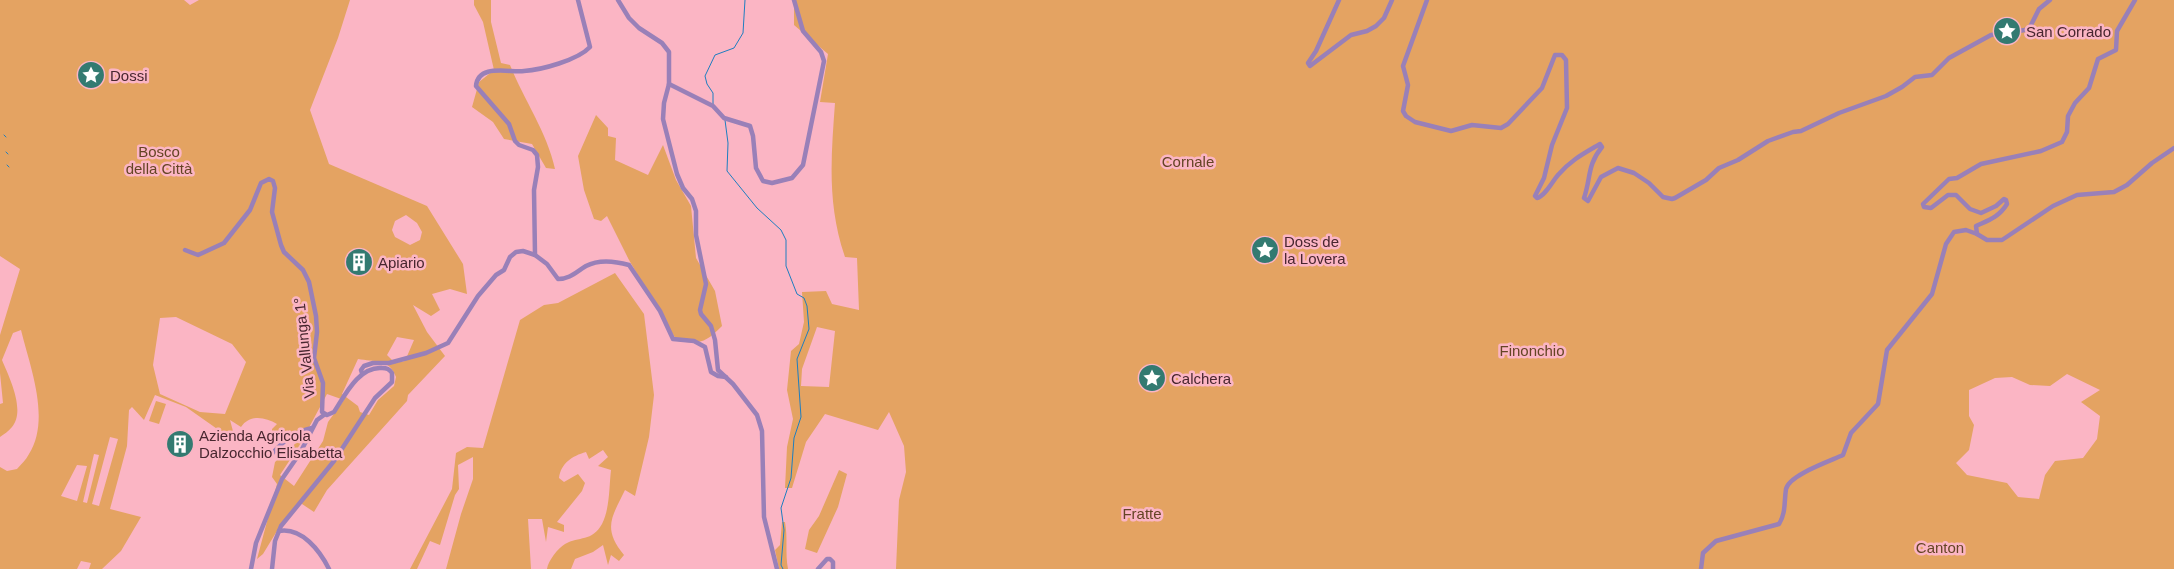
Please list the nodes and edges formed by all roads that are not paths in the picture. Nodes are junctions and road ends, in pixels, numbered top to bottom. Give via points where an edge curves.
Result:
1 (578, 0) edge
2 (618, 0) edge
3 (794, 0) edge
4 (1339, 0) edge
5 (1392, 0) edge
6 (1426, 0) edge
7 (2050, 0) edge
8 (2135, 0) edge
9 (669, 84) junction
10 (2174, 148) edge
11 (1977, 234) junction
12 (185, 250) dead end
13 (535, 255) junction
14 (362, 373) junction
15 (726, 376) junction
16 (324, 414) junction
17 (312, 428) junction
18 (270, 456) dead end
19 (279, 531) junction
20 (251, 569) edge
21 (272, 569) edge
22 (329, 569) edge
23 (777, 569) edge
24 (818, 569) edge
25 (833, 569) edge
26 (1701, 569) edge

1 - 13 street via 590,47 587,50 566,61 525,71 492,70 476,82 509,124 518,145 533,150 537,155
2 - 9 street via 629,18 662,43 668,52
3 - 9 street via 803,31 821,52 824,61 803,165 792,178 772,183 763,181 756,168 750,126 724,118 706,102
4 - 5 street via 1308,63 1310,66 1343,40 1376,26 1384,18
6 - 7 street via 1402,66 1408,84 1404,106 1406,116 1423,125 1451,130 1472,125 1500,128 1508,124 1542,88 1555,55 1562,54 1566,60 1567,108 1535,196 1541,196 1573,159 1600,144 1602,147 1588,172 1584,198 1588,201 1601,177 1618,168 1634,173 1663,197 1672,200 1768,140 1802,131 1886,96 1915,77 1932,75 1949,58 1991,35 2025,30 2039,9
8 - 11 street via 2118,31 2116,50 2098,59 2089,88 2070,110 2062,142 2041,151 1981,164 1958,178 1950,179 1923,204 1931,208 1948,195 1956,195 1970,209 1981,213 2006,200 2002,212 1976,226
9 - 15 street via 663,119 677,174 696,211 696,235 706,284 700,314 713,333 718,350 718,370
10 - 11 street via 2114,192 2072,198 2053,206 2002,240 1988,240
11 - 26 street via 1966,230 1954,232 1946,244 1932,294 1887,350 1878,404 1851,432 1843,455 1796,476 1787,486 1784,516 1779,524 1716,541 1703,553
12 - 16 street, Via Vallunga 1° via 198,255 224,243 250,210 261,183 268,179 273,181 276,188 272,212 281,245 303,270 316,316 314,358 323,383
13 - 14 street via 522,251 514,253 504,270 478,296 448,343 389,363 369,365
13 - 15 street via 558,279 566,279 593,263 615,261 629,265 660,311 673,339 705,347 711,372
14 - 16 street, Via Vallunga 1° via 334,412
14 - 19 street via 373,368 388,368 392,382 375,398 334,461
15 - 23 street via 757,415 762,431 764,516
16 - 17 street
17 - 18 street via 298,431
17 - 20 street via 282,479 256,544
19 - 21 street
19 - 22 street via 290,530 304,537 325,559
24 - 25 street via 830,559 834,562

